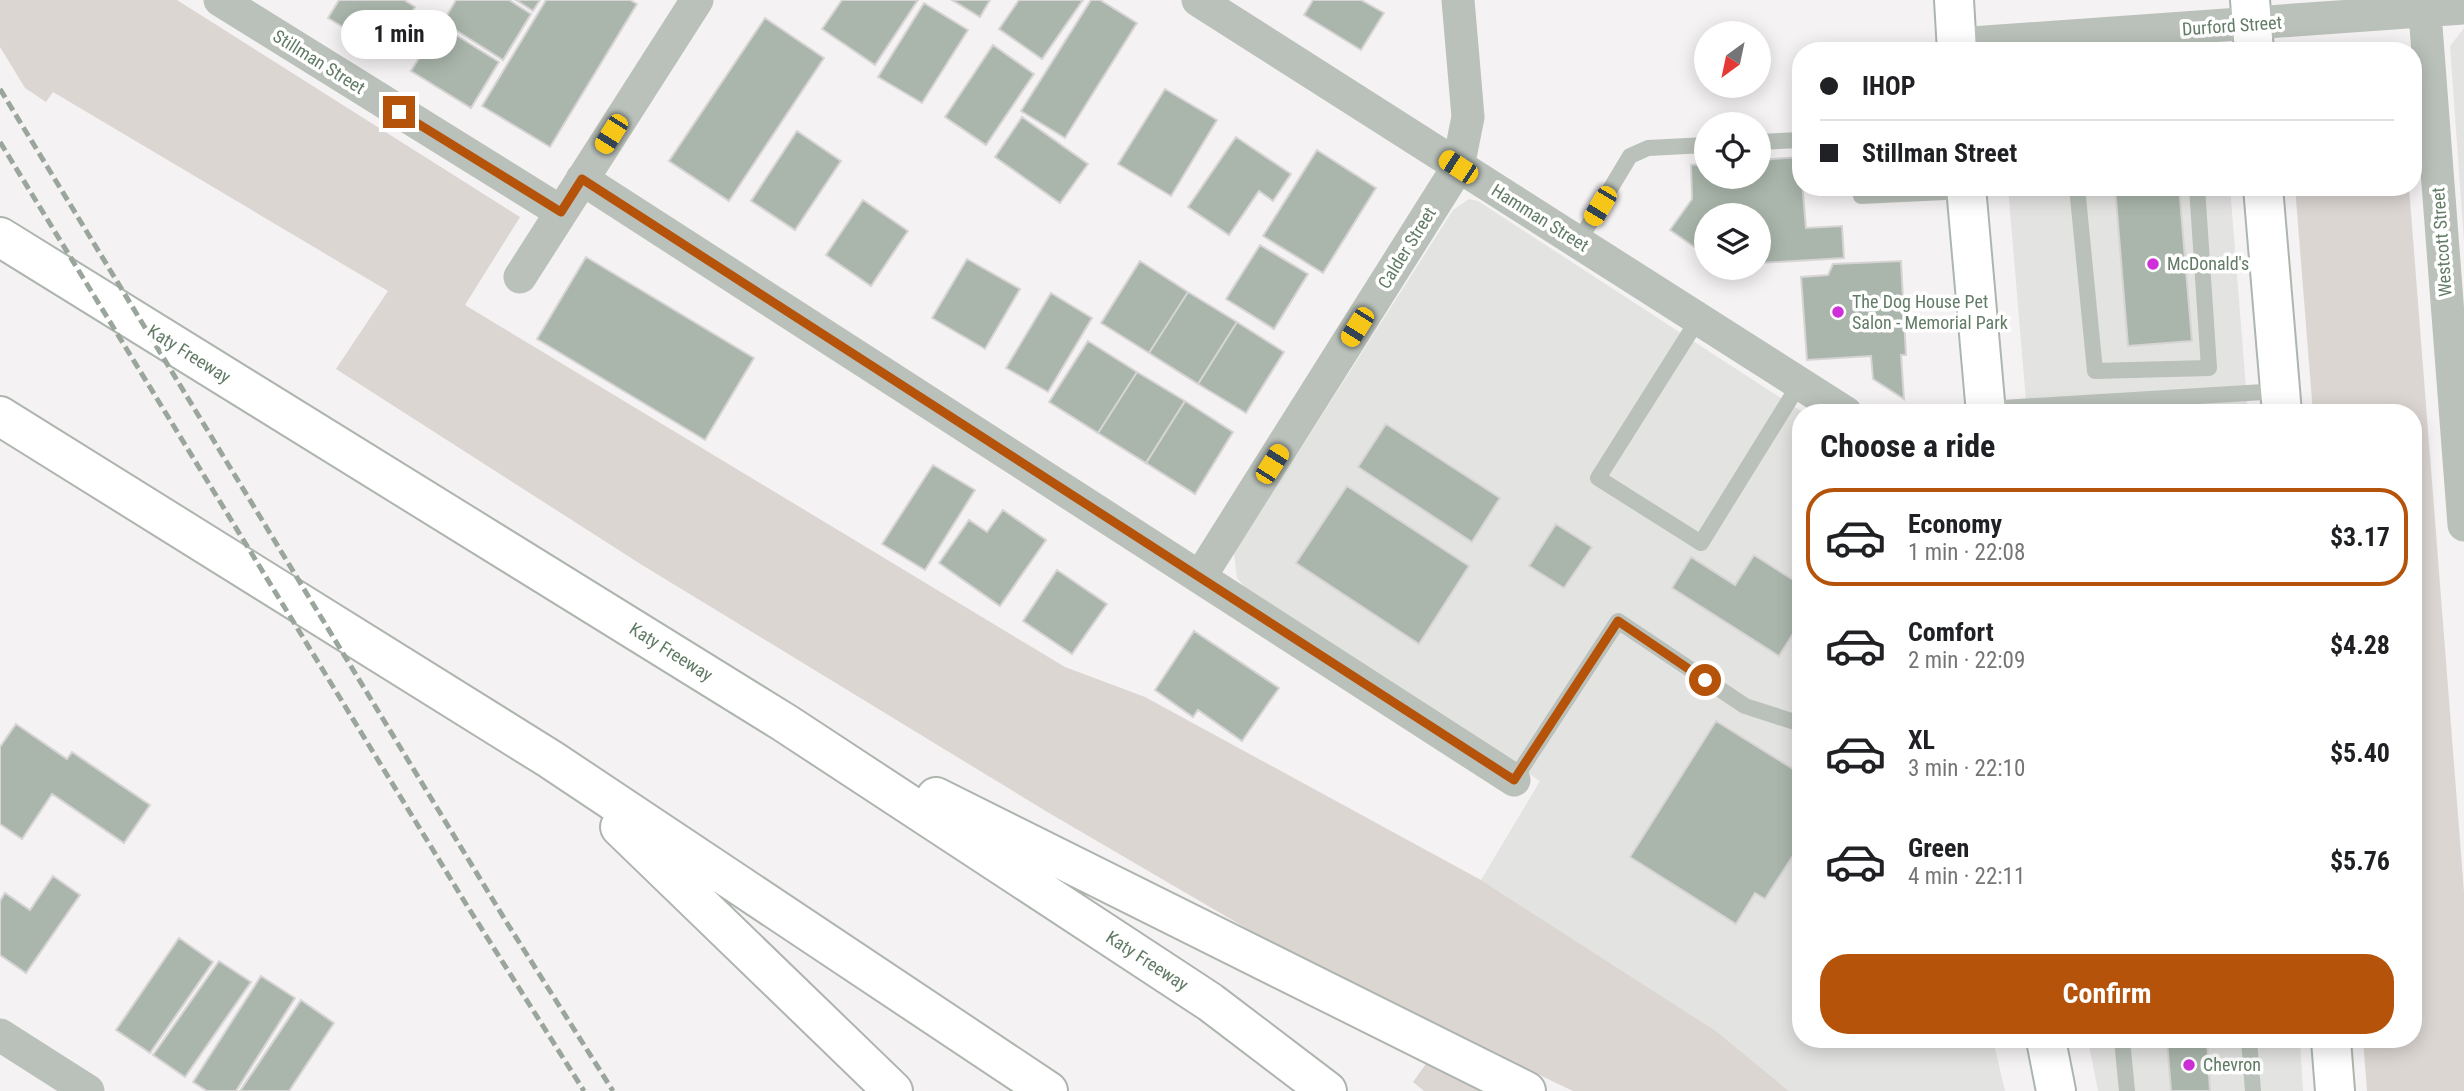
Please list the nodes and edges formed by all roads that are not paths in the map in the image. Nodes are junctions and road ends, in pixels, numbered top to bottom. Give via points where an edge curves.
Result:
1 (220, 0) edge
2 (697, 0) edge
3 (1198, 0) edge
4 (1458, 0) edge
5 (1954, 0) edge
6 (2424, 6) edge
7 (2464, 8) edge
8 (2252, 25) edge
9 (1957, 42) edge
10 (2024, 42) edge
11 (1792, 140) edge
12 (1771, 141) edge
13 (1694, 146) edge
14 (1458, 167) junction
15 (582, 179) junction
16 (1967, 196) edge
17 (2078, 196) edge
18 (2198, 196) edge
19 (2264, 196) edge
20 (561, 212) junction
21 (0, 237) edge
22 (1579, 241) junction
23 (520, 277) dead end
24 (1699, 318) junction
25 (1800, 383) junction
26 (2281, 402) edge
27 (1832, 404) edge
28 (1985, 404) edge
29 (2215, 404) edge
30 (0, 416) edge
31 (2464, 525) edge
32 (1200, 578) junction
33 (1792, 721) edge
34 (785, 723) junction
35 (550, 759) junction
36 (1514, 780) joint
37 (0, 1035) edge
38 (2048, 1048) edge
39 (2123, 1048) edge
40 (2250, 1048) edge
41 (2332, 1048) edge
42 (88, 1091) edge
43 (893, 1091) edge
44 (1048, 1091) edge
45 (1327, 1091) edge
46 (1526, 1091) edge
47 (2056, 1091) edge
48 (2127, 1091) edge
49 (2253, 1091) edge
50 (2335, 1091) edge

1 - 20 street, Stillman Street
2 - 15 street
3 - 14 street, Hamman Street
4 - 14 street, Calder Street via 1468,117
5 - 9 main road
6 - 7 street, Durford Street
6 - 8 street, Durford Street
6 - 31 street, Westcott Street
8 - 10 street, Durford Street
11 - 12 lane
13 - 22 lane via 1648,148 1630,156
14 - 22 street, Hamman Street
14 - 32 street, Calder Street
15 - 20 street
15 - 32 street
16 - 28 main road
17 - 18 lane via 2095,371 2209,368
19 - 26 main road
20 - 23 street
21 - 34 main road, Katy Freeway
22 - 24 street, Hamman Street
24 - 25 street, Hamman Street
24 - 25 lane via 1598,478 1701,543
25 - 27 street, Hamman Street
26 - 29 lane
30 - 35 main road
32 - 36 street
33 - 36 lane via 1745,706 1618,621
34 - 45 main road, Katy Freeway via 1210,1002
34 - 46 main road
35 - 43 main road
35 - 44 main road
37 - 42 street
38 - 47 main road
39 - 48 lane
40 - 49 lane
41 - 50 main road

